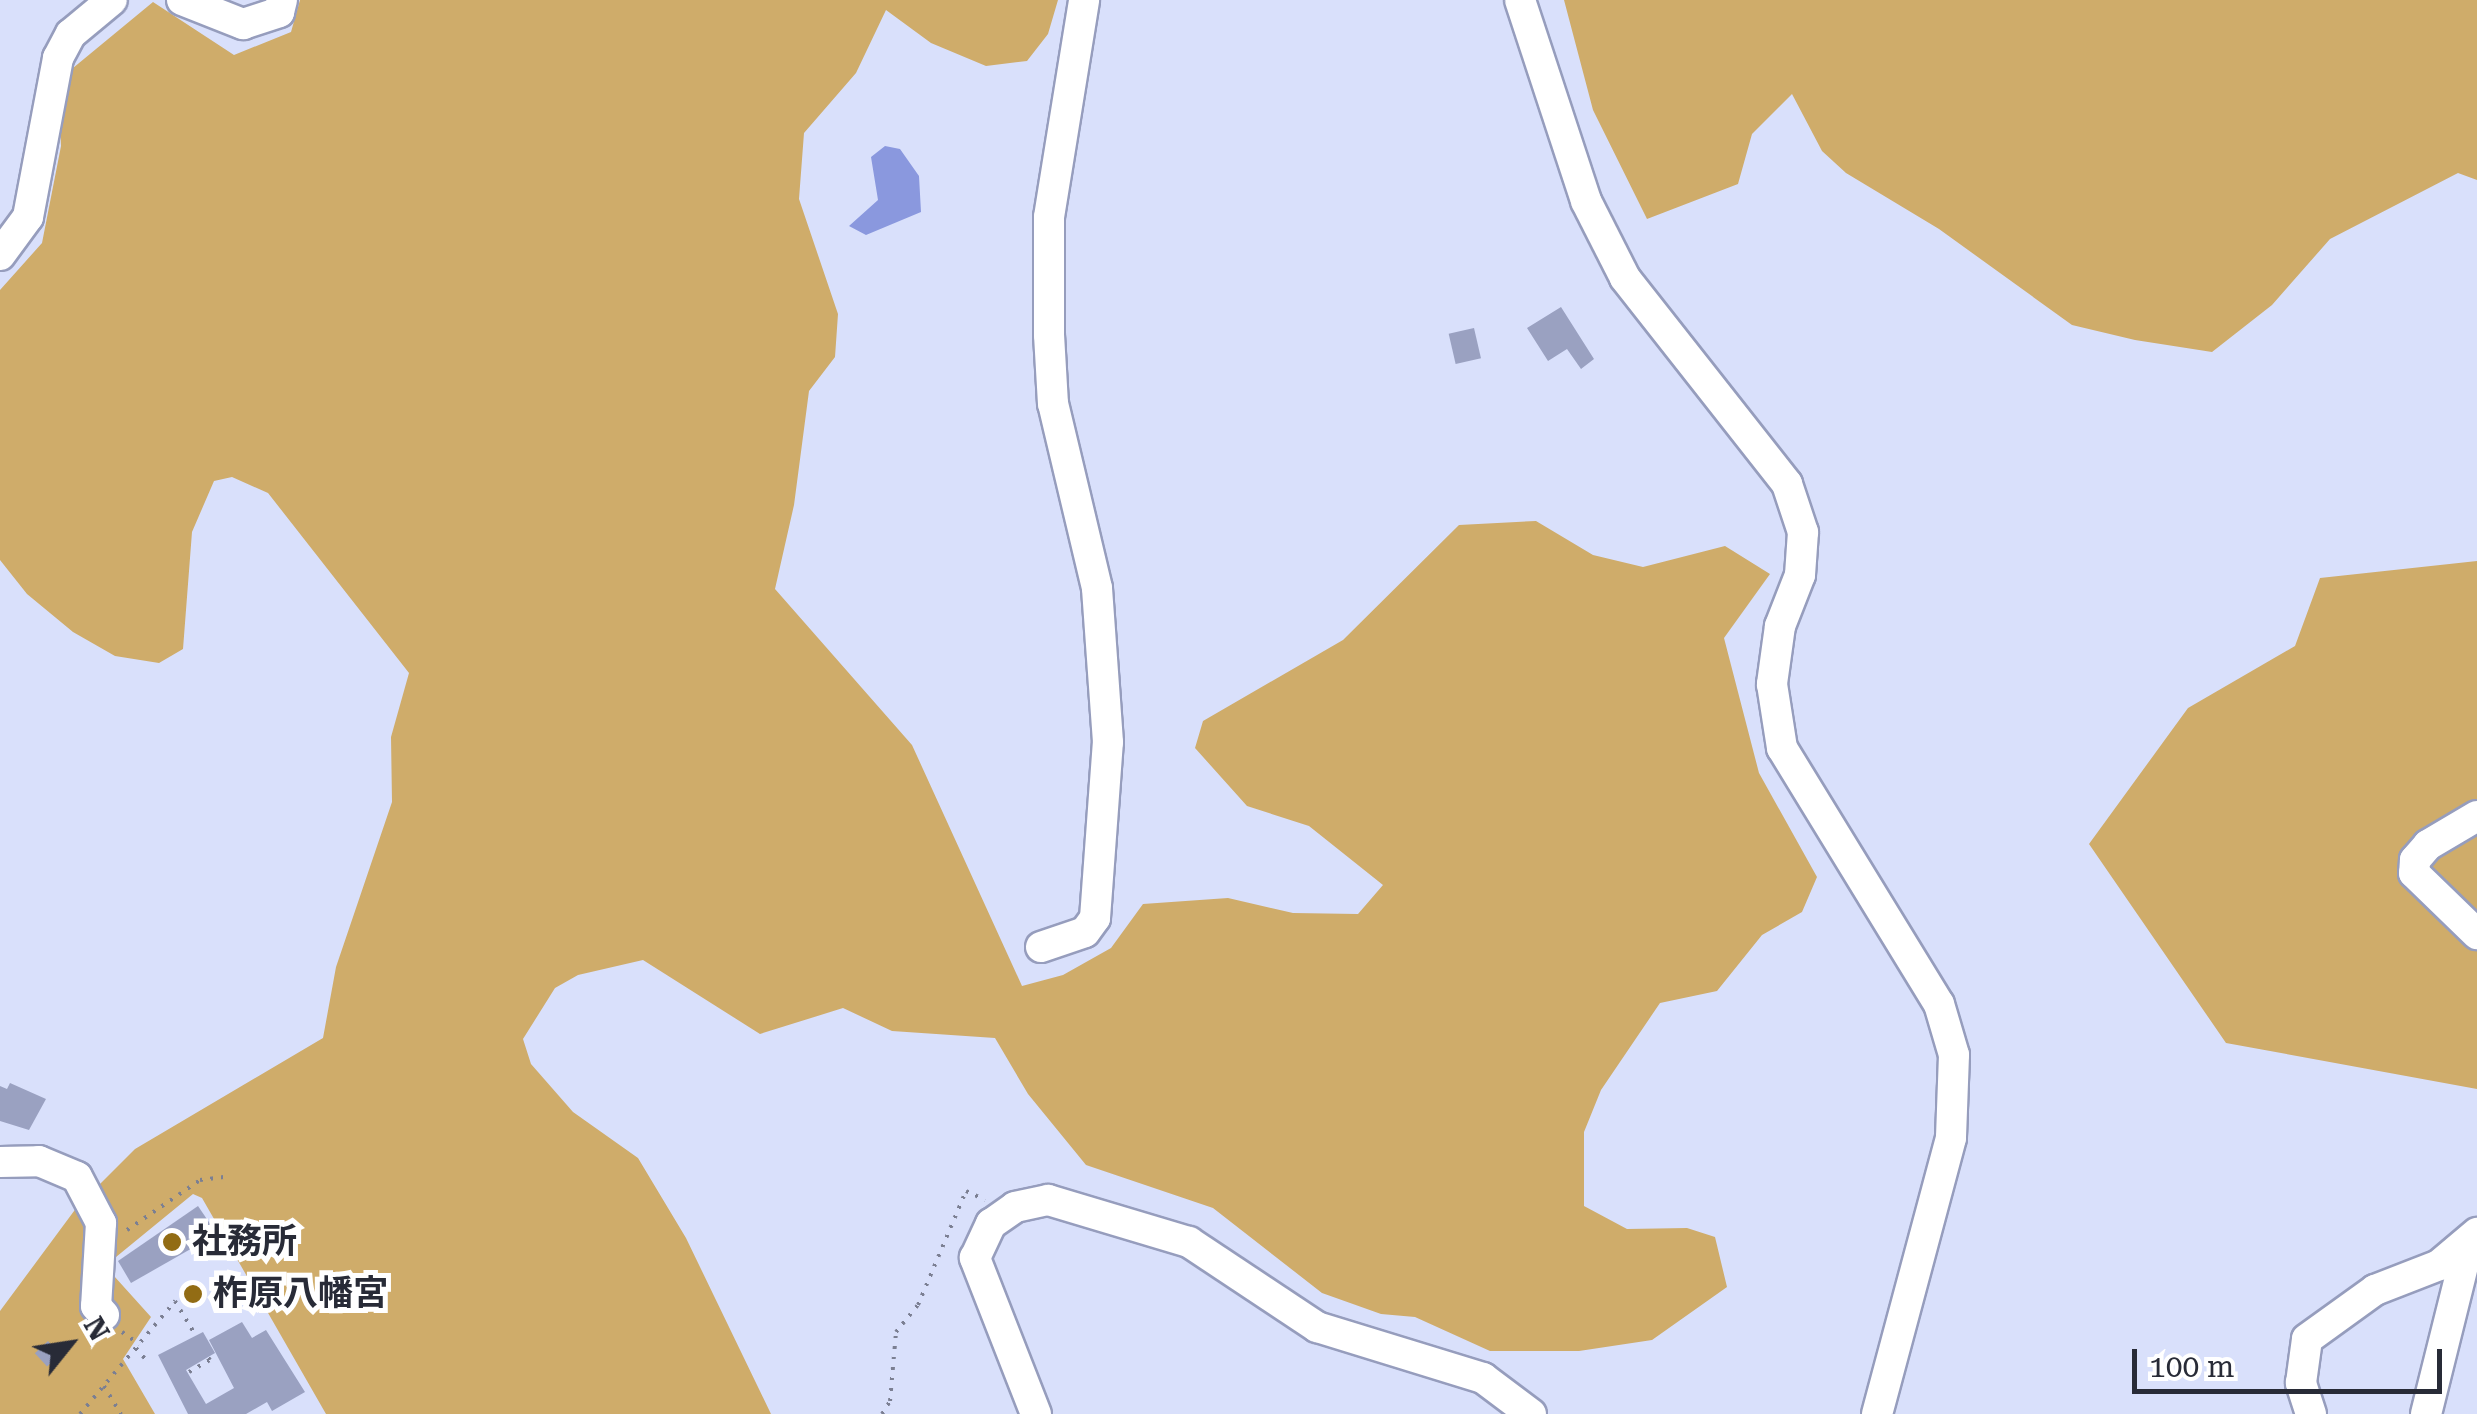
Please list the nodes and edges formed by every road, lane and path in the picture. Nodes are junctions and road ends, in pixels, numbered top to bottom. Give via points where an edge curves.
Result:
1 (112, 0) edge
2 (182, 0) edge
3 (282, 0) edge
4 (1084, 0) edge
5 (1520, 0) edge
6 (0, 255) edge
7 (2477, 816) edge
8 (2477, 934) edge
9 (1042, 947) dead end
10 (0, 1162) edge
11 (226, 1177) dead end
12 (1009, 1211) junction
13 (2473, 1237) edge
14 (101, 1250) junction
15 (104, 1316) dead end
16 (196, 1336) dead end
17 (136, 1348) junction
18 (206, 1353) dead end
19 (146, 1360) dead end
20 (189, 1372) dead end
21 (104, 1386) junction
22 (80, 1414) edge
23 (120, 1414) edge
24 (882, 1414) edge
25 (1036, 1414) edge
26 (1530, 1414) edge
27 (1878, 1414) edge
28 (2310, 1414) edge
29 (2426, 1414) edge

1 - 6 street via 71,34 58,58 28,217
2 - 3 street via 243,24 279,12
4 - 9 street via 1048,217 1049,335 1054,404 1098,588 1108,742 1095,918 1085,932
5 - 27 street via 1586,201 1624,278 1787,484 1803,532 1800,574 1780,626 1772,684 1782,748 1940,1004 1954,1055 1951,1138
7 - 8 street via 2414,860 2414,873
10 - 14 street via 39,1161 77,1177 101,1223
11 - 14 path via 200,1180
12 - 24 path via 966,1191 918,1305 896,1332 890,1401
12 - 25 street via 991,1224 974,1258
12 - 26 street via 1048,1200 1190,1242 1317,1326 1484,1378
13 - 28 street via 2440,1265 2375,1290 2307,1339 2301,1383
13 - 29 street
14 - 15 street via 96,1306
16 - 17 path via 176,1300
17 - 19 path
17 - 21 path
18 - 20 path via 210,1360
21 - 22 path
21 - 23 path

